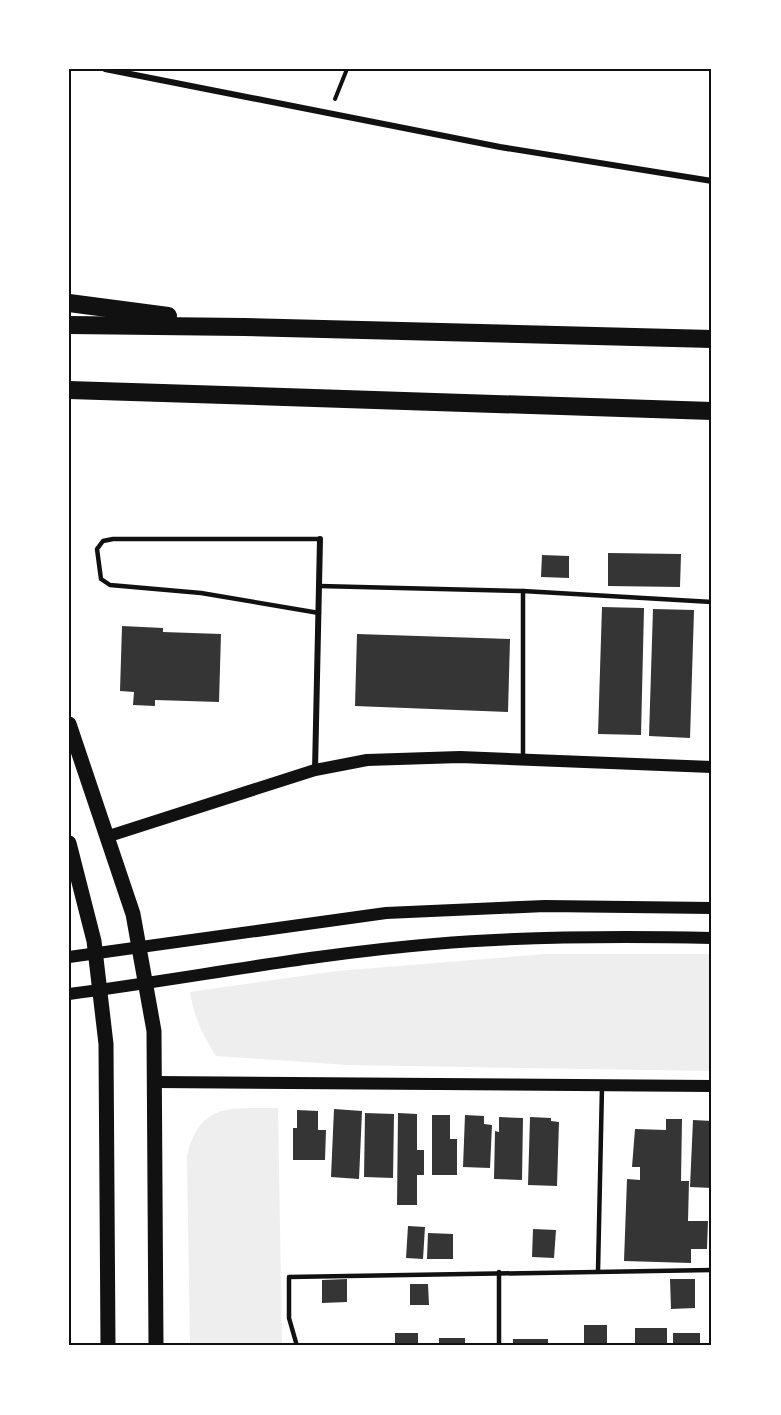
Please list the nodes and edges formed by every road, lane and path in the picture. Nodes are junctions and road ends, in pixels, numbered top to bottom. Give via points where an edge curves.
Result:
1 (105, 69) edge
2 (340, 69) edge
3 (347, 69) edge
4 (124, 71) edge
5 (344, 77) junction
6 (329, 114) junction
7 (712, 181) edge
8 (69, 303) edge
9 (69, 325) edge
10 (244, 327) junction
11 (712, 339) edge
12 (75, 390) edge
13 (712, 411) edge
14 (320, 539) joint
15 (320, 586) junction
16 (523, 591) junction
17 (712, 602) edge
18 (319, 613) junction
19 (69, 724) edge
20 (523, 759) junction
21 (712, 766) edge
22 (315, 770) junction
23 (106, 837) junction
24 (69, 843) edge
25 (712, 908) edge
26 (712, 938) edge
27 (69, 957) edge
28 (69, 994) edge
29 (155, 1082) junction
30 (602, 1084) junction
31 (712, 1086) edge
32 (712, 1270) edge
33 (598, 1271) junction
34 (499, 1272) junction
35 (108, 1346) edge
36 (156, 1346) edge
37 (297, 1346) edge
38 (499, 1346) edge

1 - 4 street
2 - 5 path
3 - 5 path
4 - 6 street
5 - 6 path
6 - 7 street via 500,147
8 - 10 highway
9 - 10 highway
10 - 11 highway
12 - 13 highway
14 - 15 street
14 - 18 lane via 113,538 97,549 101,579 110,585 201,593
15 - 16 lane
15 - 18 street
16 - 17 lane
16 - 20 lane
18 - 22 street
19 - 23 main road
20 - 21 main road
20 - 22 main road via 415,757 367,760
22 - 23 main road
23 - 29 main road via 133,914 154,1031
24 - 35 main road via 89,918 104,1021
25 - 27 main road via 545,906 386,913
26 - 28 main road via 616,936 433,944
29 - 30 main road
29 - 36 main road
30 - 31 main road
30 - 33 lane
32 - 33 lane
33 - 34 lane
34 - 37 lane via 289,1277 289,1318
34 - 38 lane

